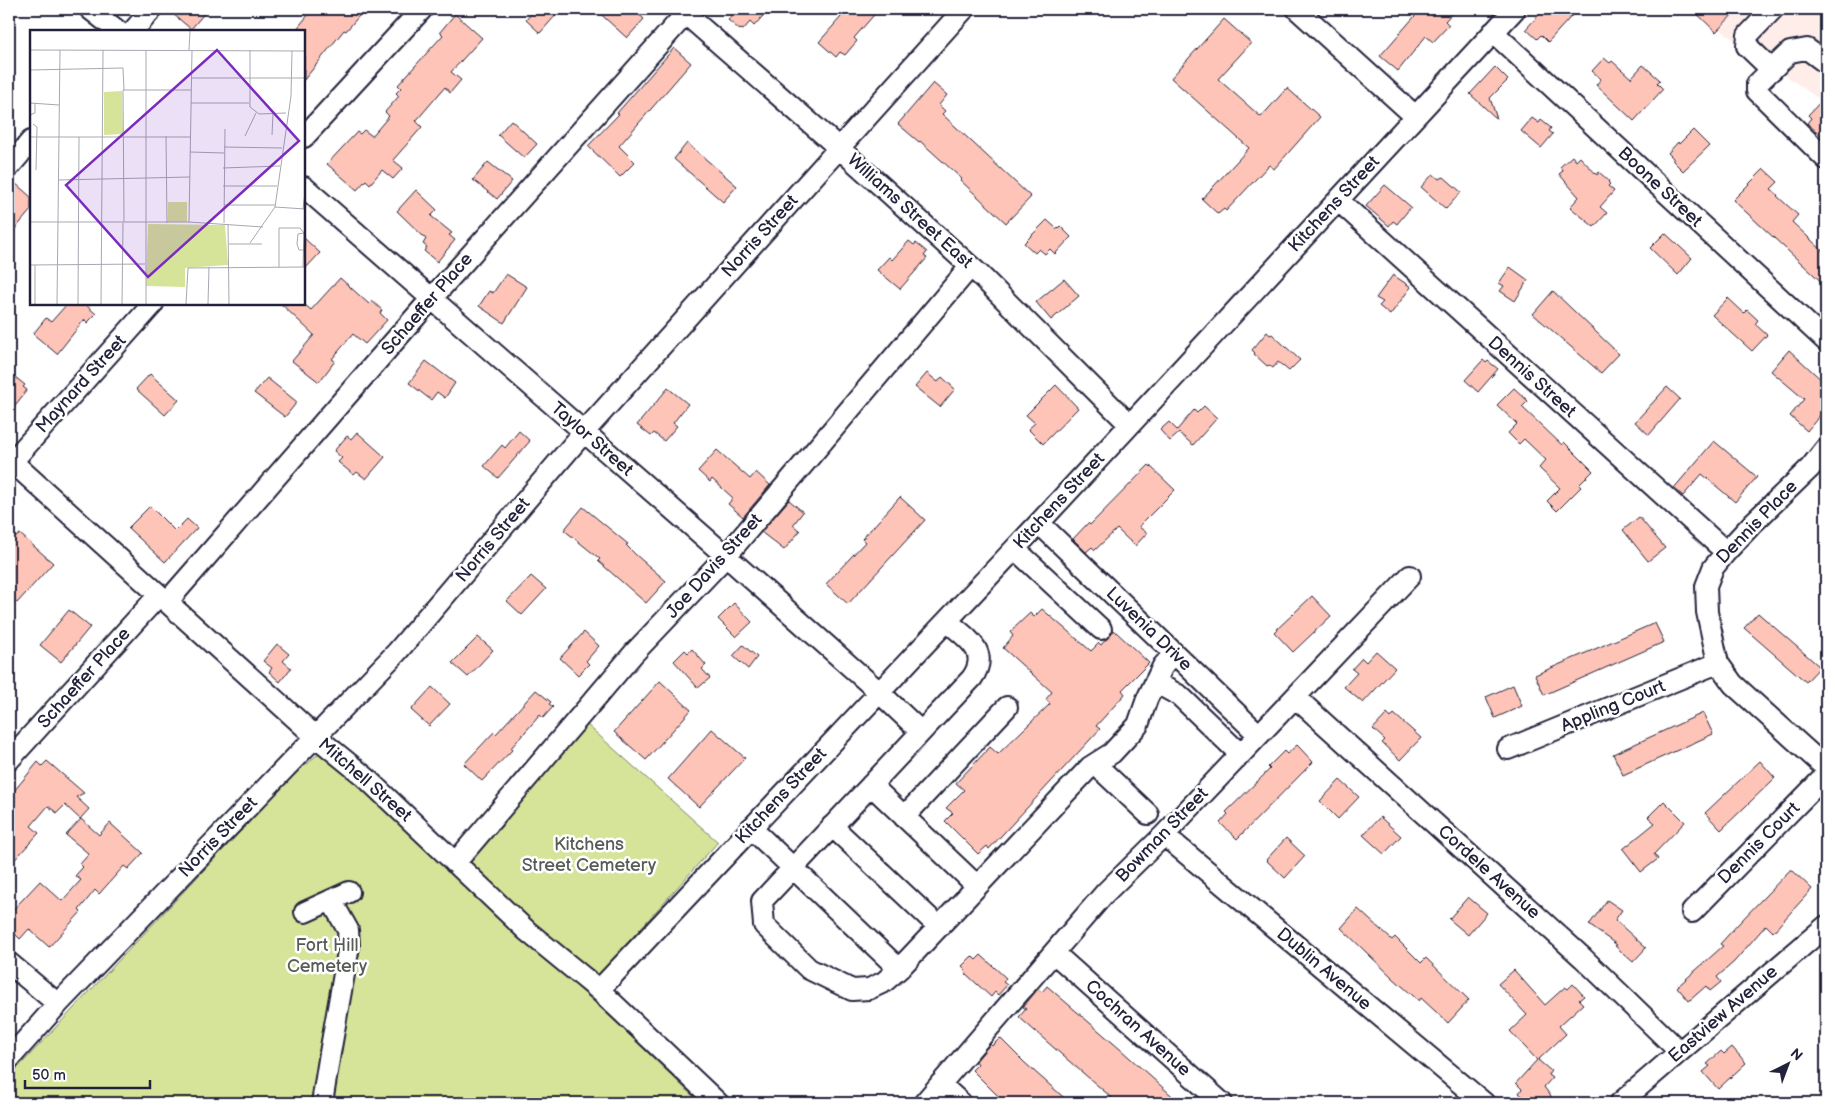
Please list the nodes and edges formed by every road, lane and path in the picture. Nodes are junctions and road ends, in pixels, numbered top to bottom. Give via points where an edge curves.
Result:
1 (90, 9) edge
2 (152, 9) edge
3 (422, 9) edge
4 (964, 9) edge
5 (1297, 9) edge
6 (1515, 9) edge
7 (1773, 9) edge
8 (685, 11) edge
9 (117, 30) edge
10 (134, 30) edge
11 (1493, 32) junction
12 (1826, 64) edge
13 (1772, 70) junction
14 (1415, 116) junction
15 (305, 135) edge
16 (30, 142) edge
17 (839, 148) junction
18 (1826, 159) edge
19 (9, 167) edge
20 (305, 188) edge
21 (1339, 201) junction
22 (970, 267) junction
23 (432, 298) junction
24 (152, 305) edge
25 (1826, 341) edge
26 (1130, 424) junction
27 (584, 432) junction
28 (1826, 448) edge
29 (10, 462) edge
30 (1039, 523) junction
31 (1015, 549) junction
32 (1726, 552) junction
33 (726, 556) junction
34 (1410, 576) dead end
35 (163, 599) junction
36 (947, 620) junction
37 (1101, 629) dead end
38 (1174, 654) junction
39 (1718, 663) junction
40 (1155, 682) junction
41 (879, 692) junction
42 (1295, 697) junction
43 (1008, 707) dead end
44 (921, 732) junction
45 (1258, 735) junction
46 (315, 736) junction
47 (1508, 749) dead end
48 (1240, 754) junction
49 (9, 760) edge
50 (1095, 764) junction
51 (1826, 768) edge
52 (1826, 775) edge
53 (871, 786) junction
54 (1148, 814) dead end
55 (904, 817) junction
56 (832, 826) junction
57 (751, 828) junction
58 (1164, 835) junction
59 (455, 863) junction
60 (793, 868) junction
61 (977, 886) junction
62 (305, 912) dead end
63 (1692, 912) dead end
64 (1826, 926) edge
65 (939, 927) junction
66 (1054, 953) junction
67 (9, 963) edge
68 (899, 970) junction
69 (598, 990) junction
70 (58, 1004) junction
71 (1680, 1051) junction
72 (9, 1059) edge
73 (940, 1084) junction
74 (322, 1103) edge
75 (718, 1103) edge
76 (924, 1103) edge
77 (961, 1103) edge
78 (1222, 1103) edge
79 (1484, 1103) edge
80 (1620, 1103) edge

1 - 9 street
2 - 10 street
3 - 15 street
4 - 17 street, Norris Street
5 - 14 street
6 - 11 street, Kitchens Street
7 - 13 street via 1748,35 1748,46
8 - 17 street, Williams Street East
8 - 23 street, Schaeffer Place
11 - 14 street, Kitchens Street
11 - 25 street, Boone Street
12 - 13 street via 1806,49 1790,52
13 - 18 street via 1757,84 1756,91
14 - 21 street, Kitchens Street
16 - 19 street
17 - 22 street, Williams Street East
17 - 27 street, Norris Street
20 - 23 street, Taylor Street
21 - 26 street, Kitchens Street
21 - 32 street, Dennis Street
22 - 26 street, Williams Street East
22 - 33 street, Joe Davis Street
23 - 27 street, Taylor Street
23 - 35 street, Schaeffer Place
24 - 29 street, Maynard Street
26 - 30 street, Kitchens Street
27 - 33 street, Taylor Street
27 - 46 street, Norris Street via 397,652
28 - 32 street, Dennis Place
29 - 35 street, Mitchell Street
30 - 31 street, Kitchens Street
30 - 38 street, Luvenia Drive
31 - 36 street, Kitchens Street
31 - 37 street
32 - 39 street, Dennis Place via 1713,568 1706,586 1707,612
33 - 41 street, Taylor Street
33 - 59 street, Joe Davis Street via 634,653
34 - 42 street, Bowman Street
35 - 46 street, Mitchell Street
35 - 49 street, Schaeffer Place
36 - 41 street, Kitchens Street
36 - 44 street via 977,649 978,670
38 - 40 street
38 - 45 street, Luvenia Drive
39 - 47 street, Appling Court
39 - 51 street, Dennis Place via 1733,684
40 - 48 street via 1180,696
40 - 50 street via 1138,725 1112,753
41 - 44 street, Taylor Street
41 - 57 street, Kitchens Street
42 - 45 street, Bowman Street
42 - 71 street, Cordele Avenue via 1583,958
43 - 55 street
44 - 53 street
45 - 48 street, Bowman Street
46 - 59 street, Mitchell Street via 364,776
46 - 70 street, Norris Street
48 - 58 street, Bowman Street
50 - 54 street
50 - 61 street
52 - 63 street, Dennis Court
53 - 55 street
53 - 56 street
55 - 61 street
56 - 60 street
56 - 65 street
57 - 60 street
57 - 69 street, Kitchens Street
58 - 66 street, Bowman Street via 1105,893
58 - 79 street, Dublin Avenue
59 - 69 street, Mitchell Street via 527,931
60 - 68 street
60 - 68 street via 762,901 764,925 796,956 810,969 852,990 868,990
61 - 65 street
62 - 74 street via 340,896 348,930 349,946
64 - 71 street, Eastview Avenue
65 - 68 street
66 - 73 street, Bowman Street
66 - 78 street, Cochran Avenue
67 - 70 street
69 - 75 street, Mitchell Street
70 - 72 street, Norris Street
71 - 80 street, Eastview Avenue
73 - 76 street, Bowman Street
73 - 77 street

